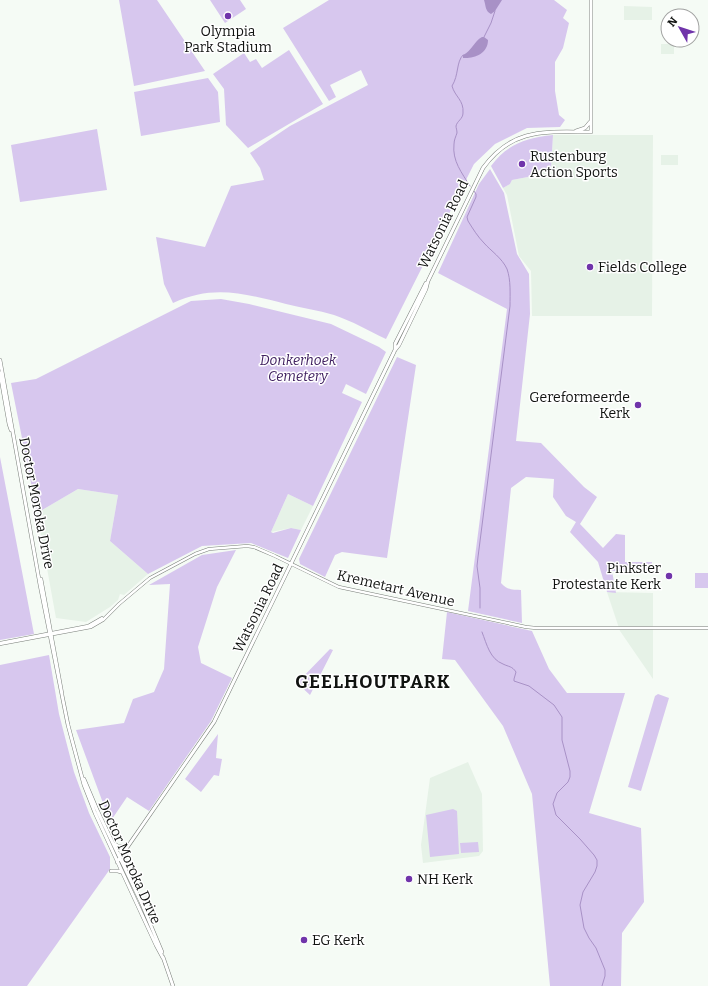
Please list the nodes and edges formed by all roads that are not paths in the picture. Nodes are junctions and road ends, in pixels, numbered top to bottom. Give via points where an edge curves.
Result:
1 (592, 0) edge
2 (591, 119) junction
3 (570, 132) junction
4 (0, 360) edge
5 (0, 373) edge
6 (12, 432) junction
7 (291, 564) junction
8 (708, 628) edge
9 (50, 634) junction
10 (0, 644) edge
11 (81, 773) junction
12 (113, 843) junction
13 (129, 844) junction
14 (120, 857) junction
15 (117, 862) junction
16 (124, 868) junction
17 (111, 871) dead end
18 (123, 874) junction
19 (163, 958) junction
20 (173, 986) edge

1 - 2 main road
2 - 3 main road via 585,128
2 - 3 main road, Watsonia Road via 591,132
3 - 7 main road, Watsonia Road via 530,134 514,140 491,157 395,344 395,350
4 - 6 main road, Doctor Moroka Drive
5 - 6 main road, Doctor Moroka Drive
6 - 9 main road, Doctor Moroka Drive
7 - 8 street, Kremetart Avenue via 347,589 526,627
7 - 9 street, Kremetart Avenue via 250,546 205,550 150,578 106,616 91,625
7 - 13 main road, Watsonia Road via 214,722
9 - 10 street, Kremetart Avenue
9 - 11 main road, Doctor Moroka Drive via 68,725
11 - 12 main road, Doctor Moroka Drive
11 - 15 main road, Doctor Moroka Drive via 95,813
12 - 13 main road via 119,847
12 - 14 main road, Doctor Moroka Drive
13 - 14 main road, Watsonia Road
13 - 16 main road
14 - 15 main road, Watsonia Road
14 - 16 main road, Doctor Moroka Drive
15 - 18 main road, Doctor Moroka Drive
16 - 19 main road, Doctor Moroka Drive via 159,943
17 - 18 main road via 120,871
18 - 19 main road, Doctor Moroka Drive
19 - 20 main road, Doctor Moroka Drive

